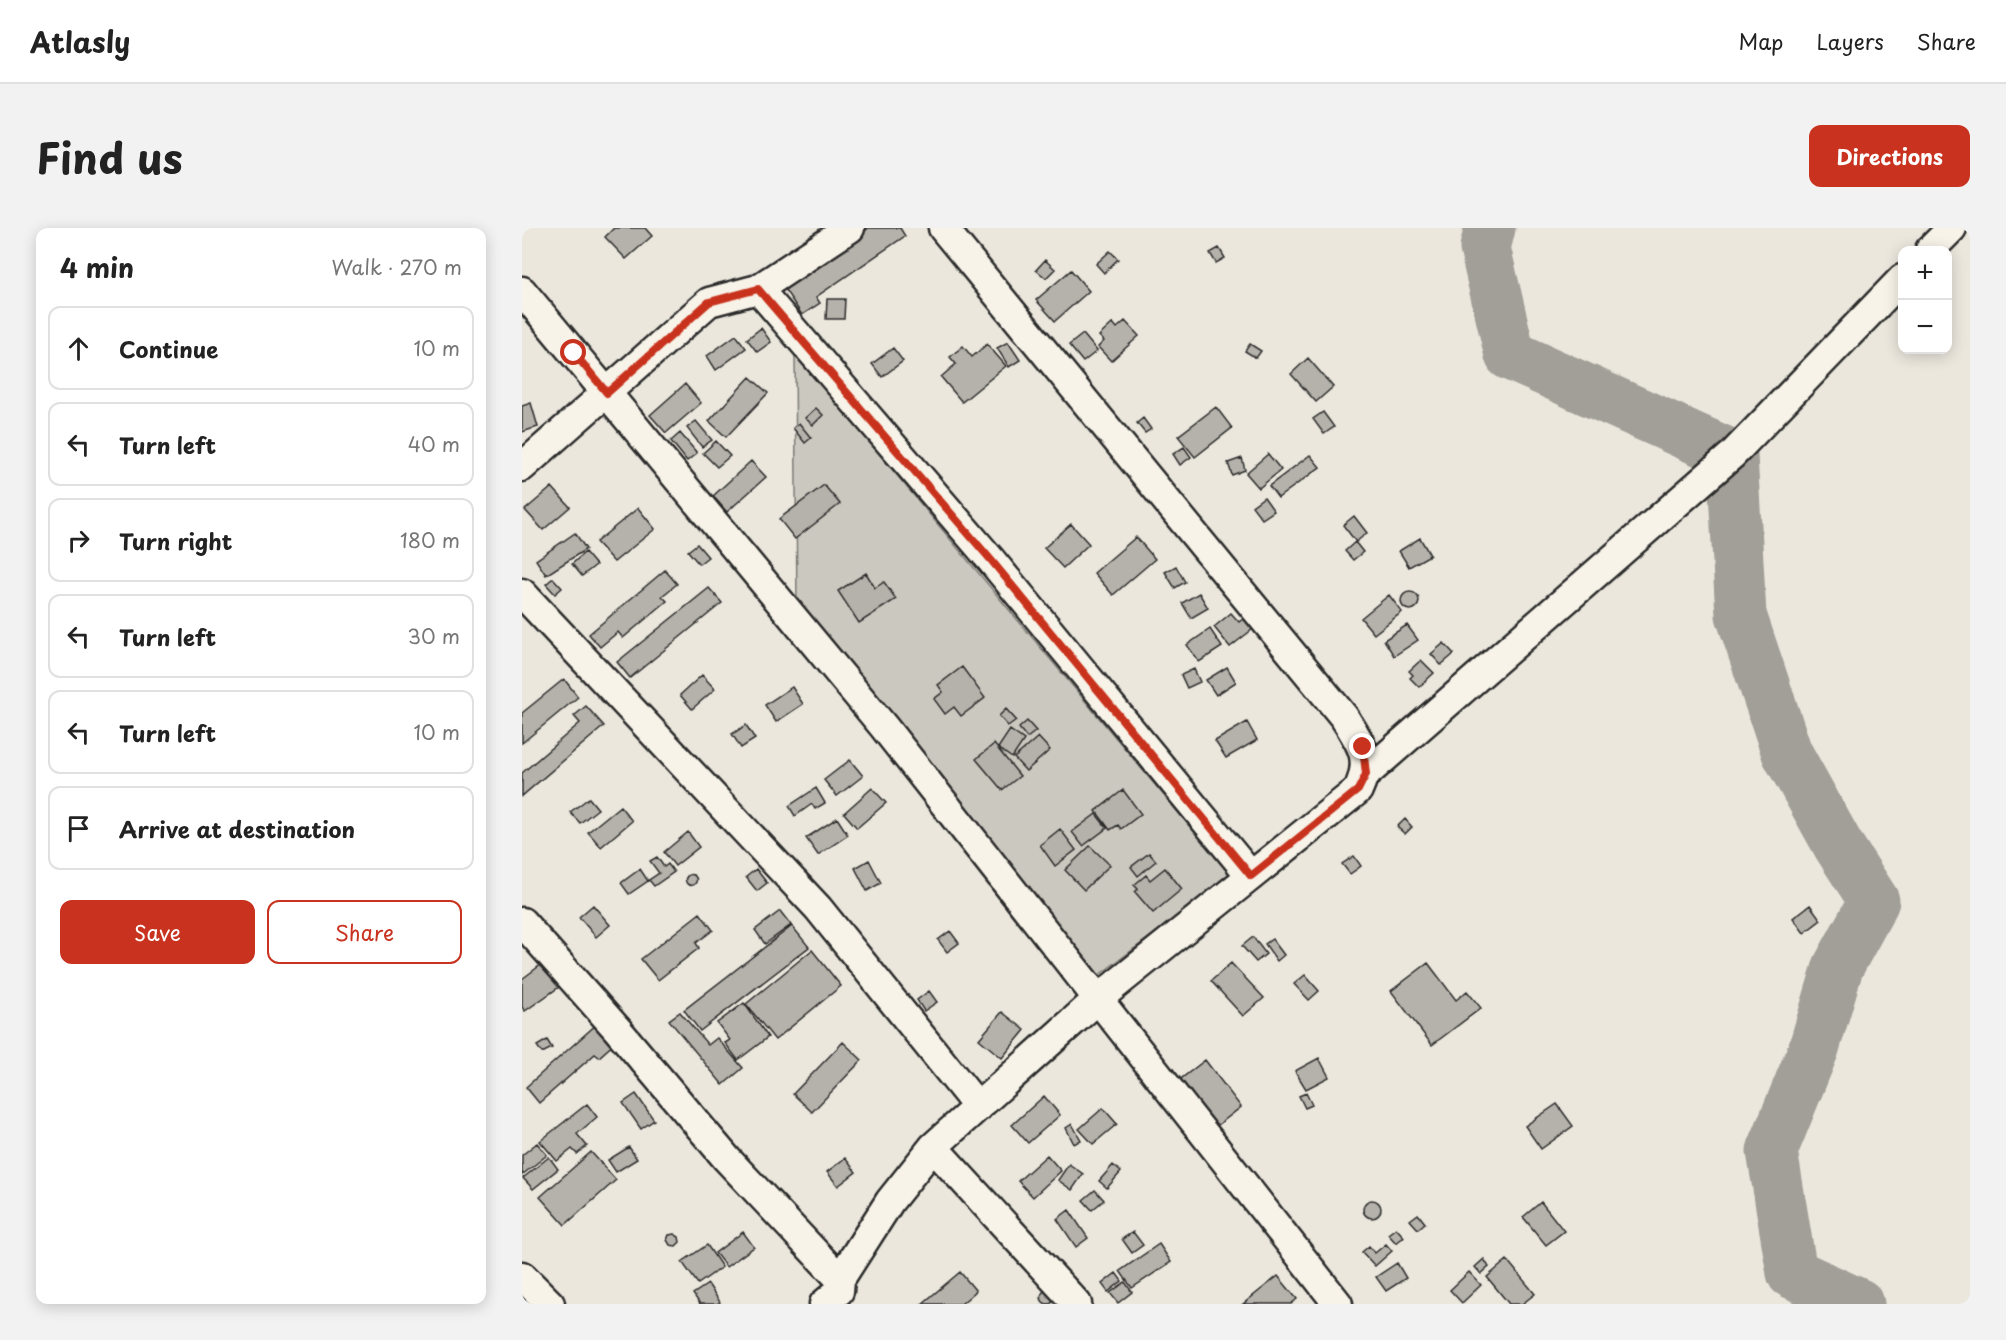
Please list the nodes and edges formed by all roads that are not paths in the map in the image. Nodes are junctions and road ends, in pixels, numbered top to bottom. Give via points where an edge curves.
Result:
1 (850, 228) edge
2 (944, 228) edge
3 (1952, 228) edge
4 (1934, 246) edge
5 (1898, 283) edge
6 (758, 289) junction
7 (522, 291) edge
8 (607, 393) junction
9 (522, 467) edge
10 (522, 593) edge
11 (1366, 774) junction
12 (1251, 876) junction
13 (522, 922) edge
14 (1099, 998) junction
15 (978, 1107) junction
16 (933, 1147) junction
17 (522, 1276) edge
18 (839, 1294) edge
19 (550, 1304) edge
20 (1077, 1304) edge
21 (1338, 1304) edge

1 - 6 street
2 - 11 street via 1344,717 1363,747
3 - 4 street
5 - 11 street via 1732,455
6 - 8 street via 709,302
6 - 12 street via 991,560
7 - 8 street
8 - 9 street
8 - 14 street via 884,727
10 - 15 street via 818,908
11 - 12 street via 1358,790
12 - 14 street
13 - 18 street
14 - 15 street
14 - 21 street
15 - 16 street
16 - 18 street via 890,1201
16 - 20 street
17 - 19 street

